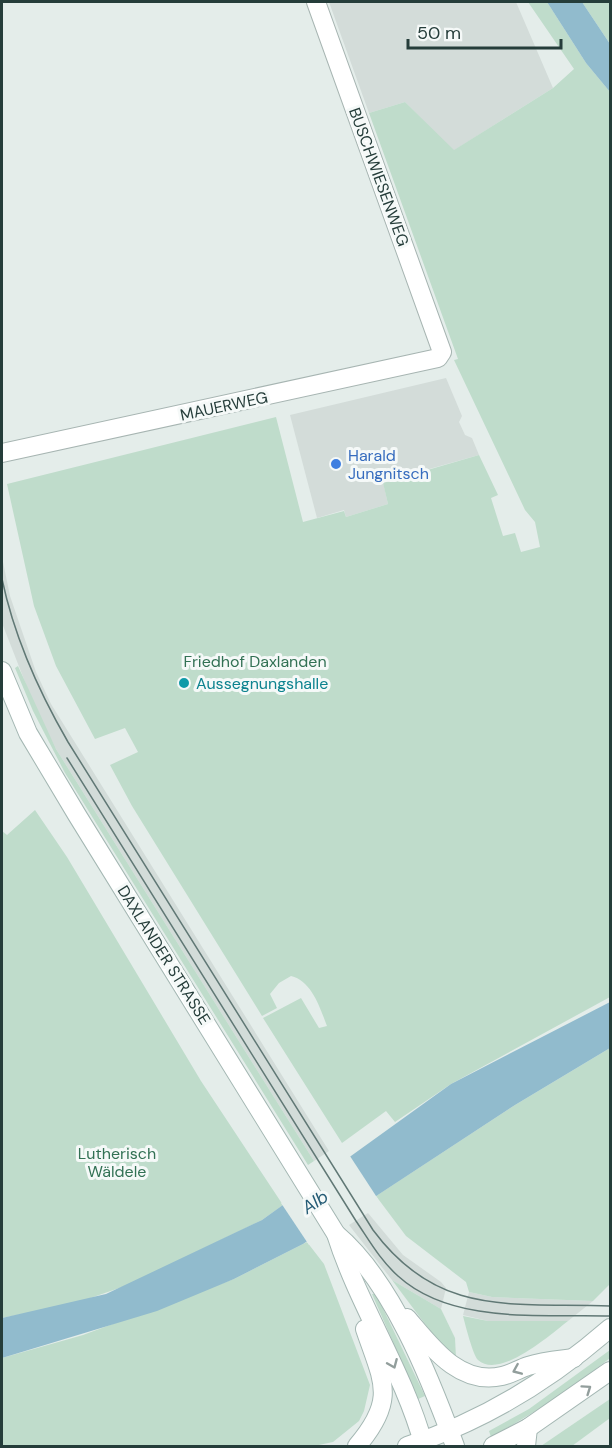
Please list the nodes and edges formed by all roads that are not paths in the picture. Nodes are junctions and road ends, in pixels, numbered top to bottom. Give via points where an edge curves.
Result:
1 (315, 2) edge
2 (442, 352) joint
3 (2, 453) edge
4 (2, 671) edge
5 (336, 1234) junction
6 (377, 1281) junction
7 (356, 1289) junction
8 (610, 1328) edge
9 (574, 1358) junction
10 (610, 1371) edge
11 (527, 1437) edge
12 (453, 1439) edge
13 (418, 1445) edge
14 (357, 1446) edge
15 (494, 1446) edge

1 - 2 street, BUSCHWIESENWEG
2 - 3 street, MAUERWEG via 431,362
4 - 5 street, DAXLANDER STRASSE via 28,733
5 - 6 street, DAXLANDER STRASSE via 355,1250
5 - 7 street, DAXLANDER STRASSE
9 -> 6 street via 543,1362 500,1377 472,1376 440,1356
6 - 12 street, DAXLANDER STRASSE via 412,1343
7 -> 13 street, DAXLANDER STRASSE via 396,1371
7 - 14 street via 384,1393 379,1416
8 - 9 street
9 - 12 street
11 -> 10 street
11 - 15 street
12 - 13 street

